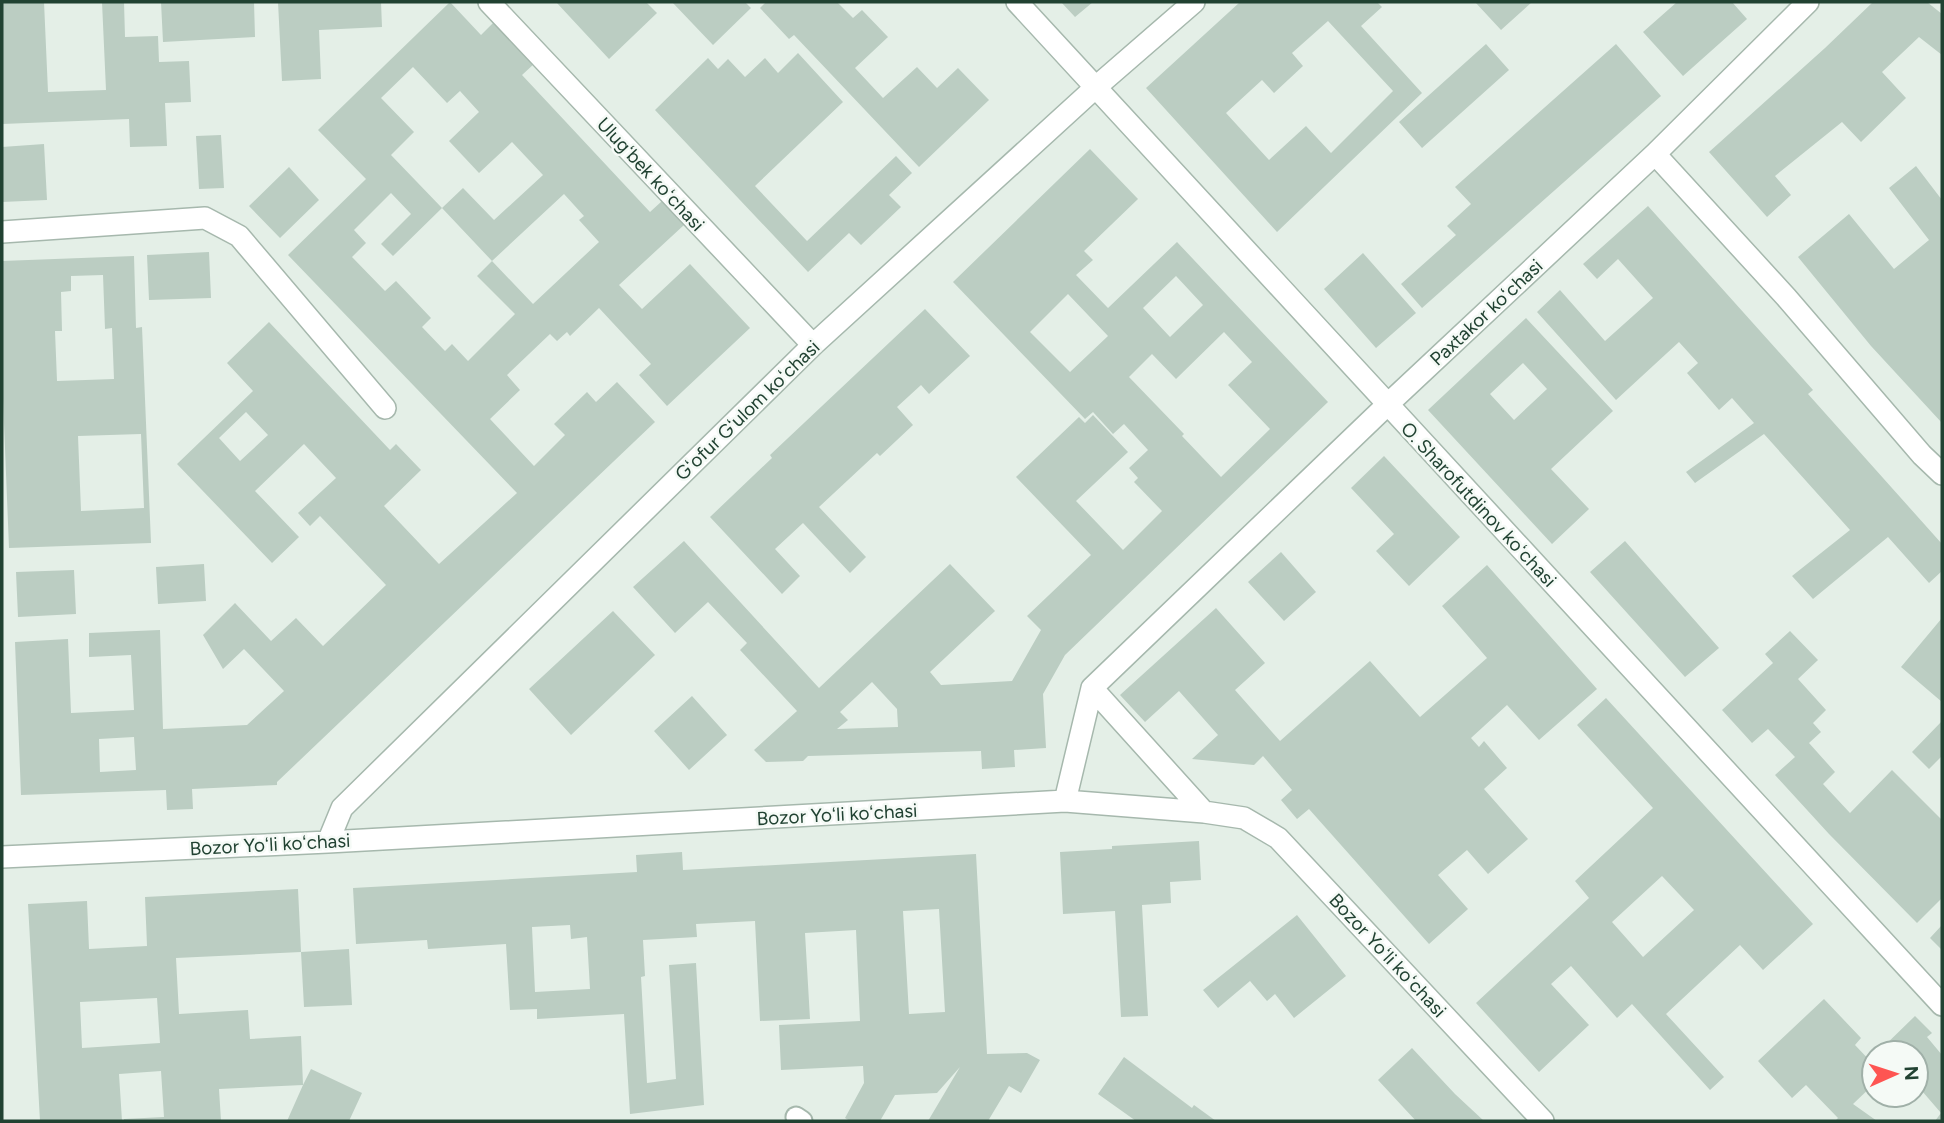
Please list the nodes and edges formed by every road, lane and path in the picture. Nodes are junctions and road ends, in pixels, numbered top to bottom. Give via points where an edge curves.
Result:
1 (488, 2) edge
2 (1017, 2) edge
3 (1194, 2) edge
4 (1808, 2) edge
5 (1096, 87) junction
6 (1655, 154) junction
7 (2, 232) edge
8 (813, 345) junction
9 (1387, 405) junction
10 (385, 408) dead end
11 (1942, 474) edge
12 (1092, 688) junction
13 (1065, 801) junction
14 (1204, 812) junction
15 (328, 842) junction
16 (2, 857) edge
17 (1942, 1005) edge
18 (1543, 1121) edge

1 - 8 street, Ulugʻbek koʻchasi
2 - 5 street, O. Sharofutdinov koʻchasi
3 - 5 street, Gʻofur Gʻulom koʻchasi
4 - 6 street, Paxtakor koʻchasi
5 - 8 street, Gʻofur Gʻulom koʻchasi
5 - 9 street, O. Sharofutdinov koʻchasi
6 - 9 street, Paxtakor koʻchasi
6 - 11 street
7 - 10 street via 205,218 239,236
8 - 15 street, Gʻofur Gʻulom koʻchasi via 342,807
9 - 12 street, Paxtakor koʻchasi
9 - 17 street, O. Sharofutdinov koʻchasi
12 - 13 street
12 - 14 street
13 - 14 street, Bozor Yoʻli koʻchasi
13 - 15 street, Bozor Yoʻli koʻchasi
14 - 18 street, Bozor Yoʻli koʻchasi via 1244,818 1279,838
15 - 16 street, Bozor Yoʻli koʻchasi

